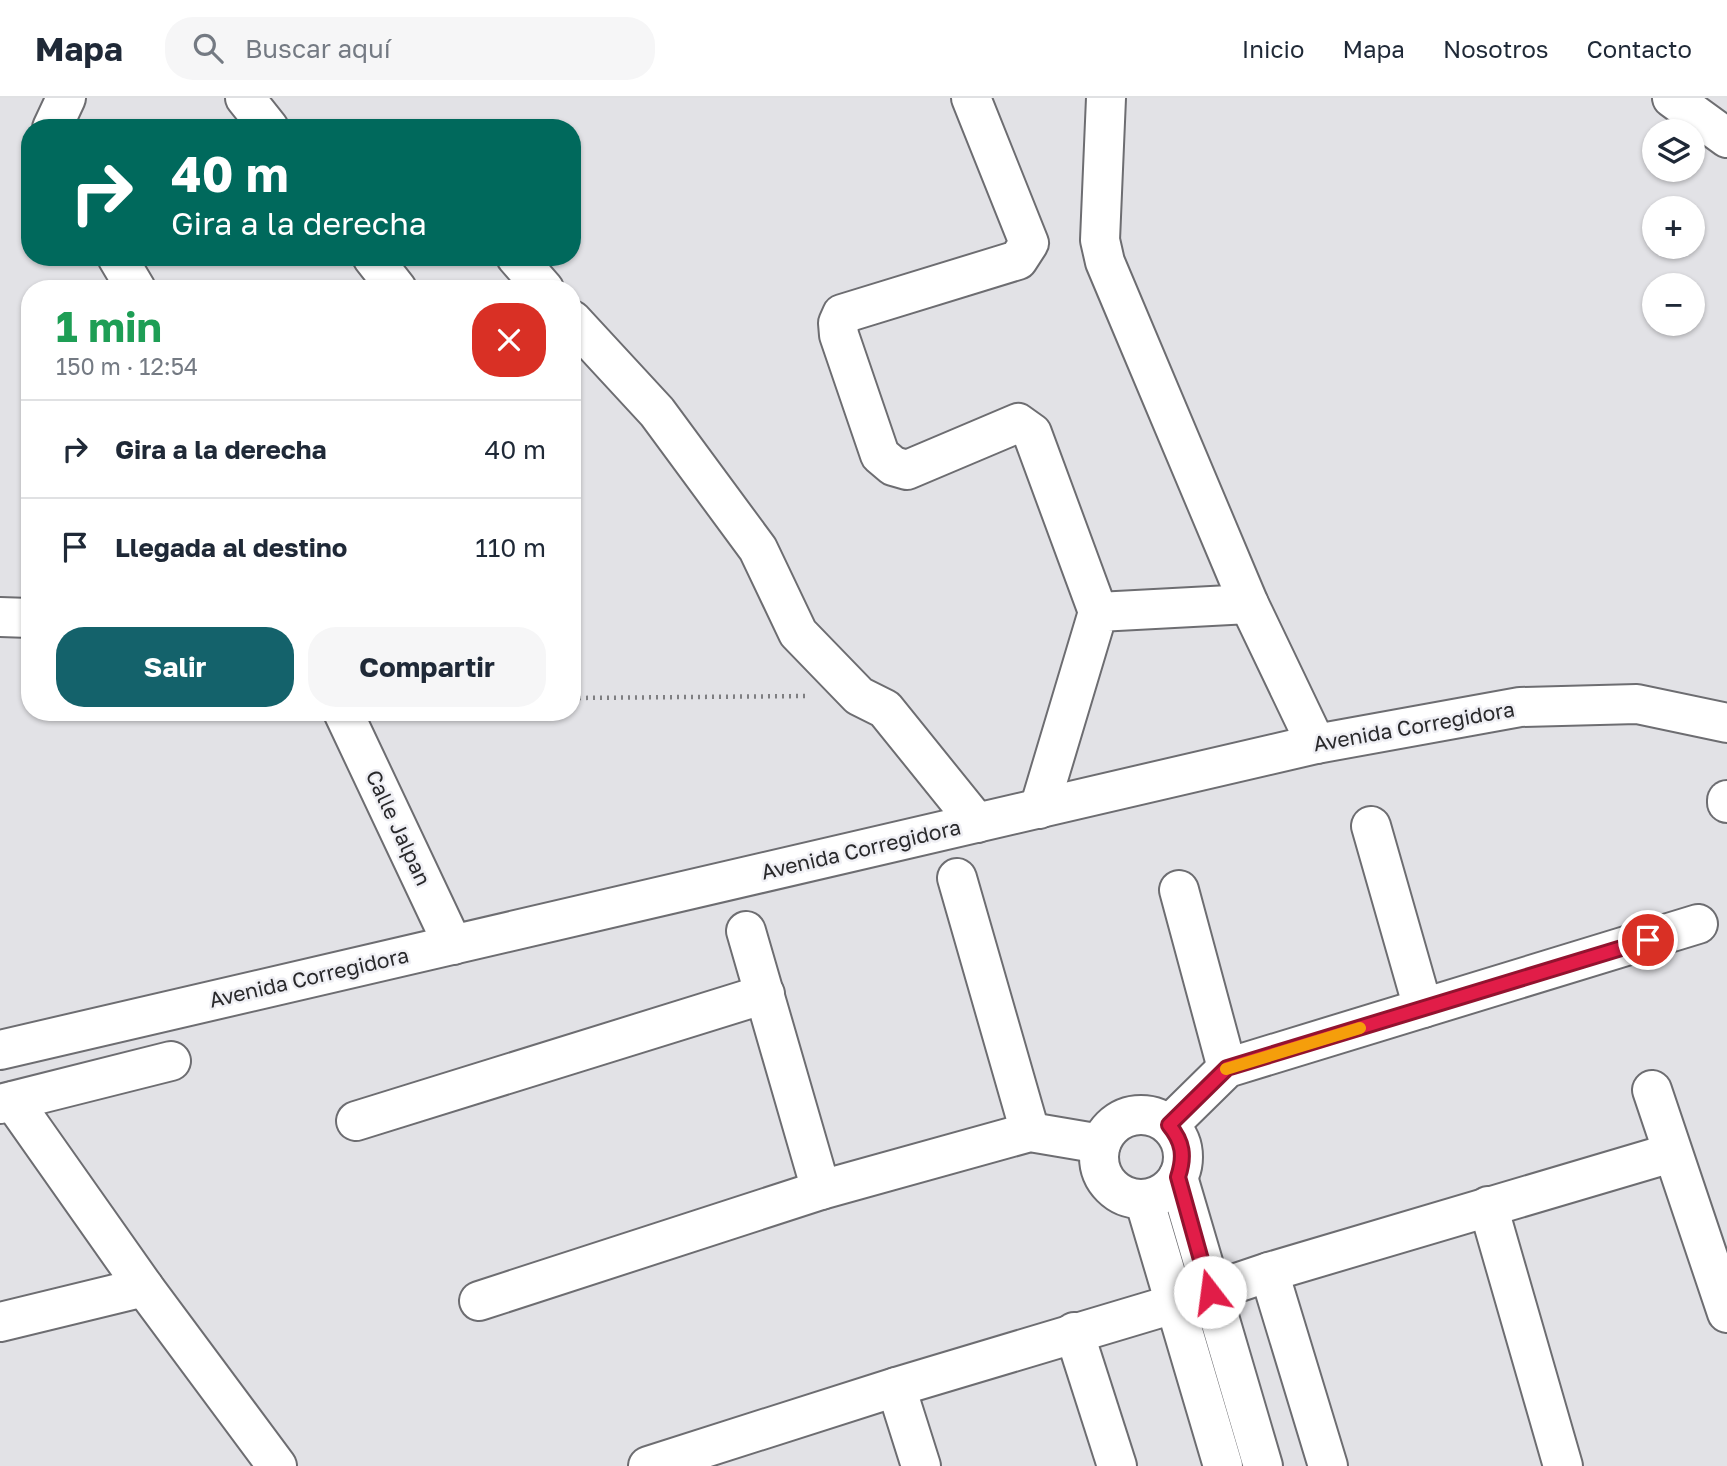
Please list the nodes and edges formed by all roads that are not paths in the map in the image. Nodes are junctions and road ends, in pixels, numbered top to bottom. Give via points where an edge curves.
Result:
1 (66, 98) edge
2 (246, 98) edge
3 (971, 98) edge
4 (1106, 98) edge
5 (1672, 98) edge
6 (56, 119) edge
7 (262, 119) edge
8 (1727, 138) edge
9 (379, 266) edge
10 (524, 266) edge
11 (390, 280) edge
12 (536, 280) edge
13 (581, 330) edge
14 (1249, 604) junction
15 (1098, 612) junction
16 (0, 617) edge
17 (21, 618) edge
18 (346, 721) edge
19 (1727, 723) edge
20 (1316, 744) junction
21 (1039, 809) junction
22 (977, 823) junction
23 (1371, 826) dead end
24 (957, 878) dead end
25 (1179, 890) dead end
26 (1699, 925) dead end
27 (746, 931) dead end
28 (453, 945) junction
29 (765, 994) junction
30 (1423, 1009) junction
31 (0, 1050) edge
32 (171, 1061) dead end
33 (1227, 1068) junction
34 (1652, 1090) dead end
35 (6, 1102) edge
36 (356, 1121) dead end
37 (1169, 1125) junction
38 (1030, 1132) junction
39 (1101, 1144) junction
40 (1671, 1153) junction
41 (1178, 1177) junction
42 (821, 1190) junction
43 (1144, 1199) junction
44 (1488, 1206) junction
45 (1269, 1272) junction
46 (144, 1287) junction
47 (1194, 1298) junction
48 (479, 1301) dead end
49 (1727, 1313) edge
50 (0, 1322) edge
51 (1074, 1332) junction
52 (896, 1387) junction
53 (277, 1466) edge
54 (648, 1466) edge
55 (921, 1466) edge
56 (1116, 1466) edge
57 (1223, 1466) edge
58 (1263, 1466) edge
59 (1328, 1466) edge
60 (1563, 1466) edge

1 - 6 street
2 - 7 street
3 - 15 street via 1029,243 1026,252 1018,260 842,314 839,335 880,455 893,466 907,470 1018,423 1027,426
4 - 14 street via 1100,240 1105,262
5 - 8 street
9 - 11 street
10 - 12 street
13 - 22 street via 657,412 758,550 798,633 859,696 885,709
14 - 15 street
14 - 20 street
15 - 21 street
16 - 17 street
18 - 28 street, Calle Jalpan
19 - 20 street, Avenida Corregidora via 1637,704 1520,707
20 - 21 street, Avenida Corregidora
21 - 22 street, Avenida Corregidora
22 - 28 street, Avenida Corregidora
23 - 30 street
24 - 38 street
25 - 33 street
26 - 30 street
27 - 29 street
28 - 31 street, Avenida Corregidora
29 - 36 street
29 - 42 street
30 - 33 street
32 - 35 street
33 - 37 street
34 - 40 street
35 - 46 street
37 - 39 street via 1143,1114 1129,1116 1107,1131
37 - 41 street via 1182,1149
38 - 39 street
38 - 42 street
39 - 43 street via 1101,1171 1108,1183 1130,1198
40 - 44 street
40 - 49 street
41 - 43 street via 1169,1188
41 - 47 street
42 - 48 street
43 - 47 street
44 - 45 street
44 - 60 street
45 - 47 street
45 - 59 street
46 - 50 street
46 - 53 street
47 - 51 street
47 - 57 street
47 - 58 street
51 - 52 street
51 - 56 street
52 - 54 street
52 - 55 street

